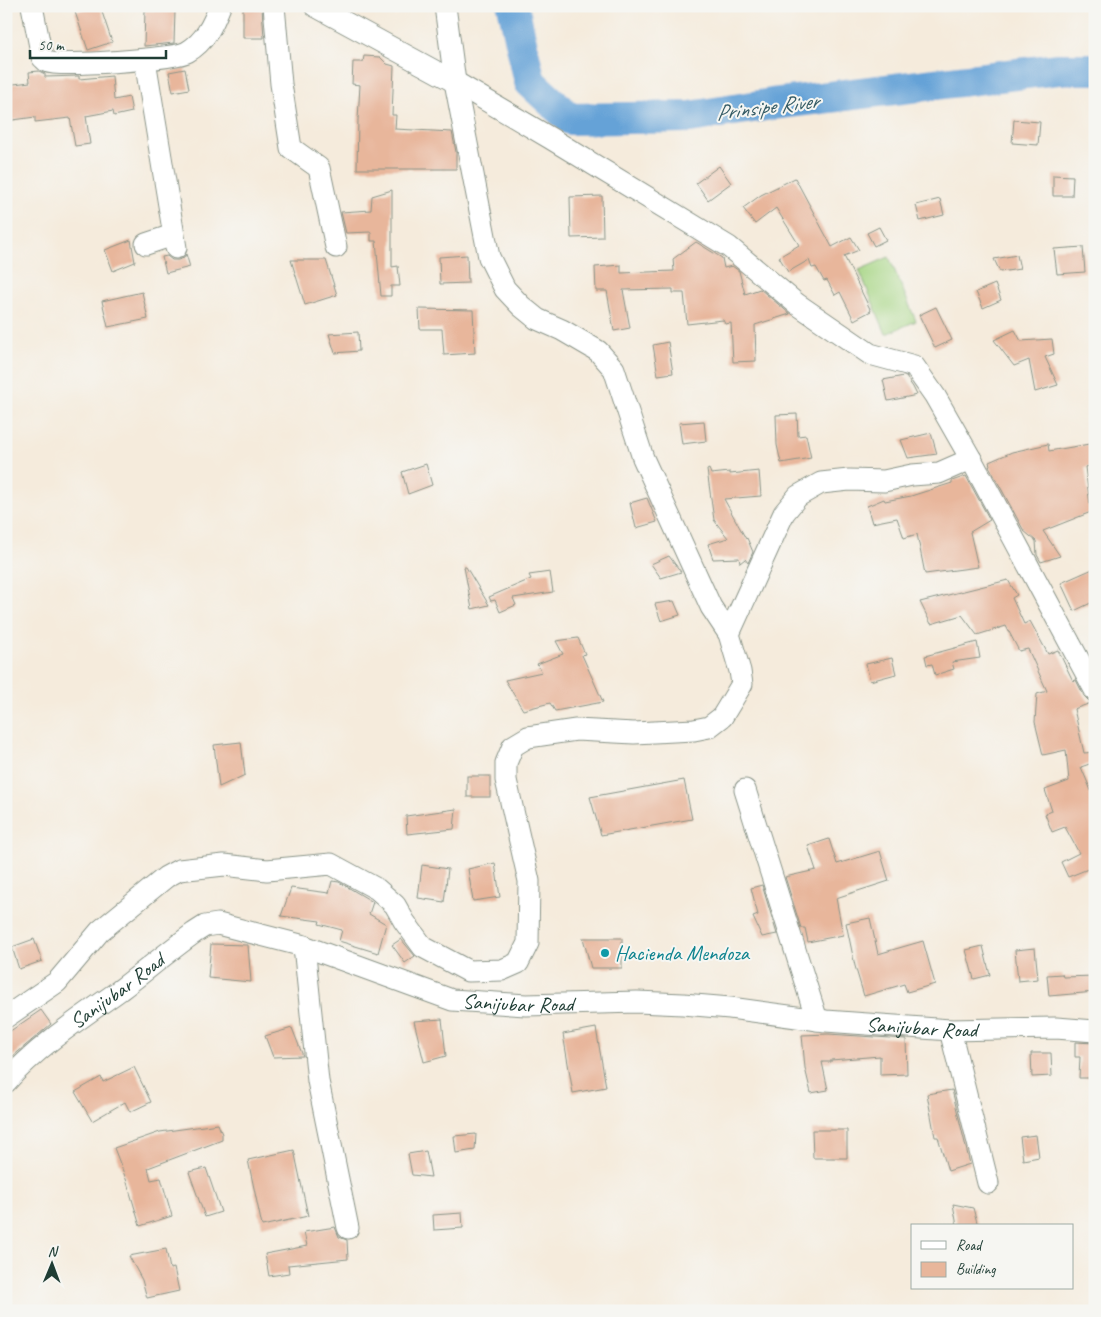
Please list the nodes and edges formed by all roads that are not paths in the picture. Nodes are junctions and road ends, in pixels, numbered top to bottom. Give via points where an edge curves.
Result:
1 (32, 6) edge
2 (220, 6) edge
3 (274, 6) edge
4 (315, 6) edge
5 (445, 6) edge
6 (145, 60) junction
7 (455, 82) junction
8 (146, 244) dead end
9 (336, 247) dead end
10 (971, 459) junction
11 (729, 634) junction
12 (1095, 690) edge
13 (745, 790) dead end
14 (304, 946) junction
15 (6, 1017) edge
16 (817, 1020) junction
17 (950, 1030) junction
18 (1095, 1032) edge
19 (6, 1082) edge
20 (988, 1183) dead end
21 (348, 1228) dead end

1 - 6 street via 42,57 48,62
2 - 6 street via 210,30 187,52
3 - 9 street via 291,148 319,168
4 - 7 street
5 - 7 street
6 - 8 street via 175,241
7 - 10 street via 729,247 797,304 870,354 914,366
7 - 11 street via 489,257 505,289 521,306 537,319 598,351 614,369 643,458 711,607
10 - 11 street via 939,473 884,481 821,483 798,496 784,514
10 - 12 street
11 - 15 street via 742,684 722,717 709,727 634,733 576,730 528,737 513,746 506,763 506,780 529,881 528,943 518,963 502,970 468,971 423,947 395,905 377,889 331,864 267,870 224,865 179,870 166,877 100,931 57,982
13 - 16 street
14 - 16 street, Sanijubar Road via 452,1000 526,1005 674,1004
14 - 19 street, Sanijubar Road via 229,926 205,926 76,1020
14 - 21 street via 318,1081
16 - 17 street, Sanijubar Road
17 - 18 street, Sanijubar Road via 1056,1028
17 - 20 street

